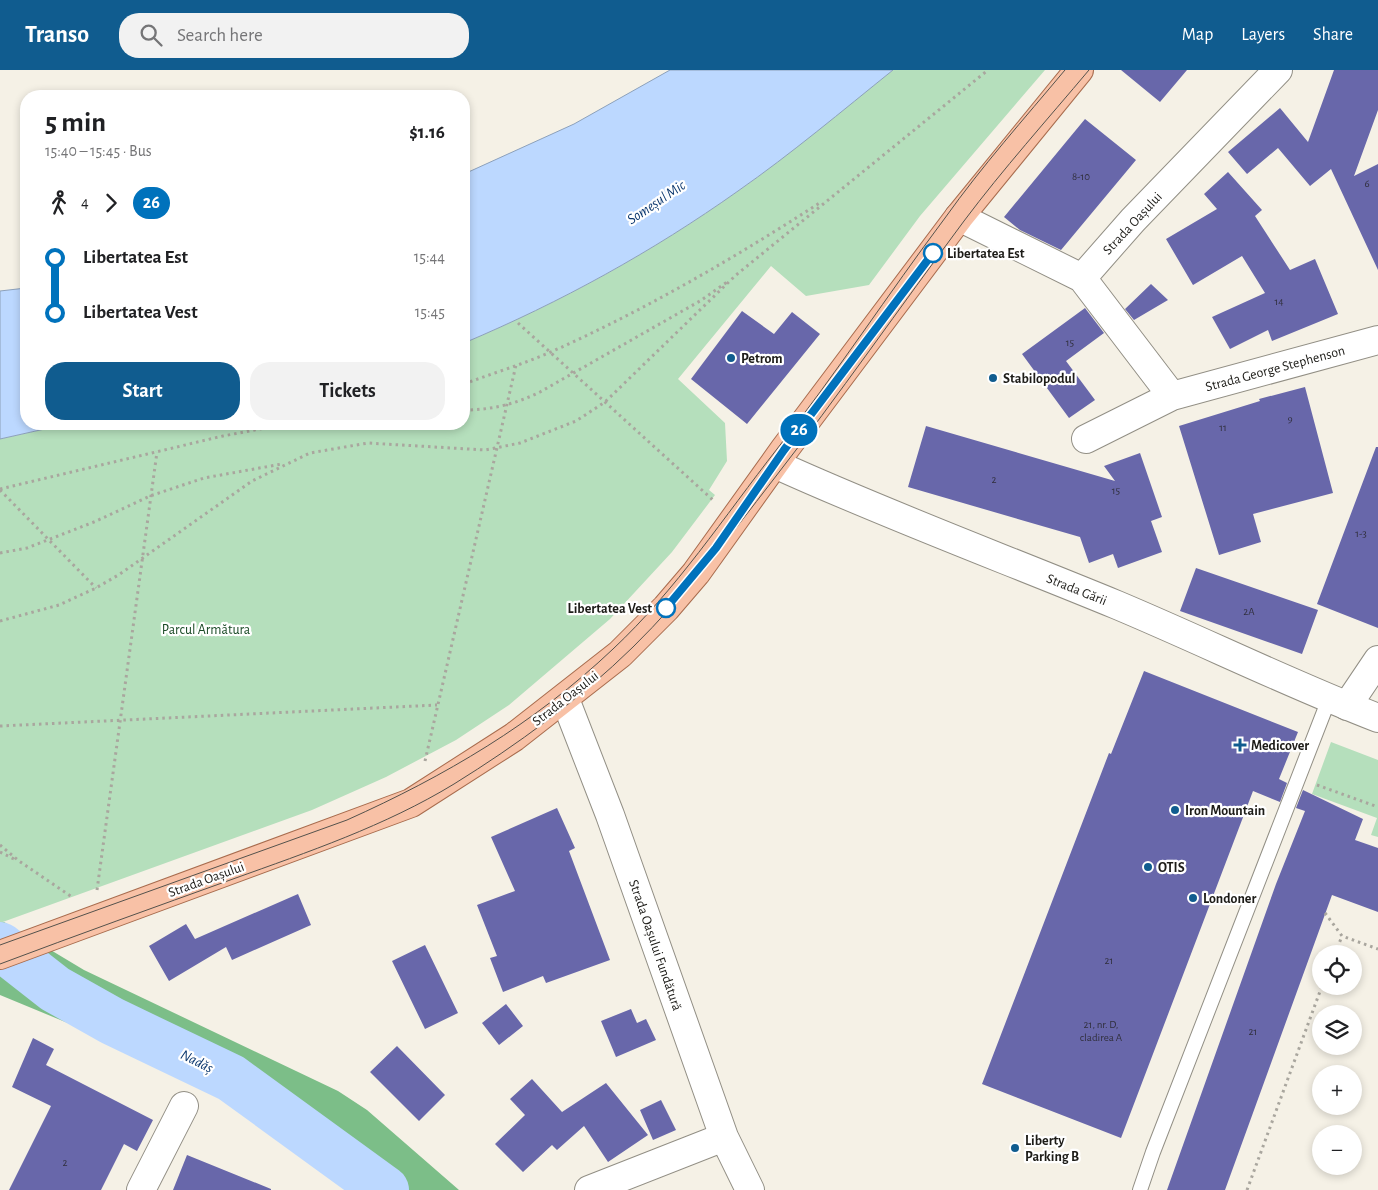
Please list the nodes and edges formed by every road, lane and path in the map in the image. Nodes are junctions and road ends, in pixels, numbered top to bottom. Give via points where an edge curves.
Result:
1 (988, 70) edge
2 (1079, 70) edge
3 (1278, 70) edge
4 (834, 193) junction
5 (959, 217) junction
6 (736, 275) junction
7 (1082, 278) junction
8 (518, 323) dead end
9 (1378, 340) edge
10 (550, 352) junction
11 (516, 365) junction
12 (575, 374) junction
13 (470, 382) edge
14 (1172, 396) junction
15 (605, 402) junction
16 (507, 404) junction
17 (470, 410) edge
18 (258, 430) edge
19 (1086, 439) dead end
20 (497, 447) junction
21 (157, 452) junction
22 (286, 463) junction
23 (781, 466) junction
24 (0, 489) edge
25 (150, 496) junction
26 (712, 499) dead end
27 (49, 540) junction
28 (0, 553) edge
29 (142, 558) junction
30 (96, 588) junction
31 (0, 620) edge
32 (1378, 660) edge
33 (564, 699) junction
34 (1338, 702) junction
35 (437, 705) junction
36 (1378, 718) edge
37 (119, 720) junction
38 (0, 726) edge
39 (423, 769) dead end
40 (1298, 778) junction
41 (1378, 808) edge
42 (0, 845) edge
43 (0, 852) edge
44 (19, 861) junction
45 (72, 897) dead end
46 (97, 898) dead end
47 (1325, 913) dead end
48 (1342, 936) junction
49 (1338, 945) edge
50 (1378, 949) edge
51 (0, 955) edge
52 (1319, 995) edge
53 (184, 1106) dead end
54 (724, 1137) junction
55 (141, 1190) edge
56 (589, 1190) edge
57 (750, 1190) edge
58 (1140, 1190) edge
59 (1246, 1190) edge

1 - 4 path
2 - 5 main road, Strada Oașului
3 - 7 street, Strada Oașului via 1133,220
4 - 6 path
4 - 10 path via 699,274 600,329
5 - 7 street
5 - 23 main road, Strada Oașului
6 - 12 path via 700,301
6 - 15 path
7 - 14 street
8 - 10 path
9 - 14 street, Strada George Stephenson
10 - 11 path
10 - 12 path
11 - 13 path
11 - 16 path
12 - 15 path
12 - 16 path via 522,401
14 - 19 street, Strada George Stephenson
15 - 20 path via 552,433
15 - 26 path
16 - 17 path
16 - 20 path
18 - 21 path
20 - 22 path via 485,450 439,449 368,443 310,453
20 - 35 path
21 - 24 path
21 - 25 path
22 - 25 path via 204,478
22 - 29 path via 252,481
23 - 33 main road, Strada Oașului via 666,608 620,654
23 - 34 street, Strada Gării via 1118,606
24 - 27 path
25 - 27 path
25 - 29 path
27 - 28 path
27 - 30 path
29 - 30 path
29 - 37 path
30 - 31 path via 59,605
32 - 34 street
33 - 51 main road, Strada Oașului via 514,737 411,803
33 - 54 street, Strada Oașului Fundătură via 610,815
34 - 36 street, Strada Gării
34 - 40 lane
35 - 37 path
35 - 39 path
37 - 38 path
37 - 46 path
40 - 41 path
40 - 58 lane
42 - 44 path
43 - 44 path
44 - 45 path
47 - 48 path
48 - 49 path
48 - 50 path
52 - 59 path
53 - 55 street
54 - 56 street
54 - 57 street, Strada Oașului Fundătură

